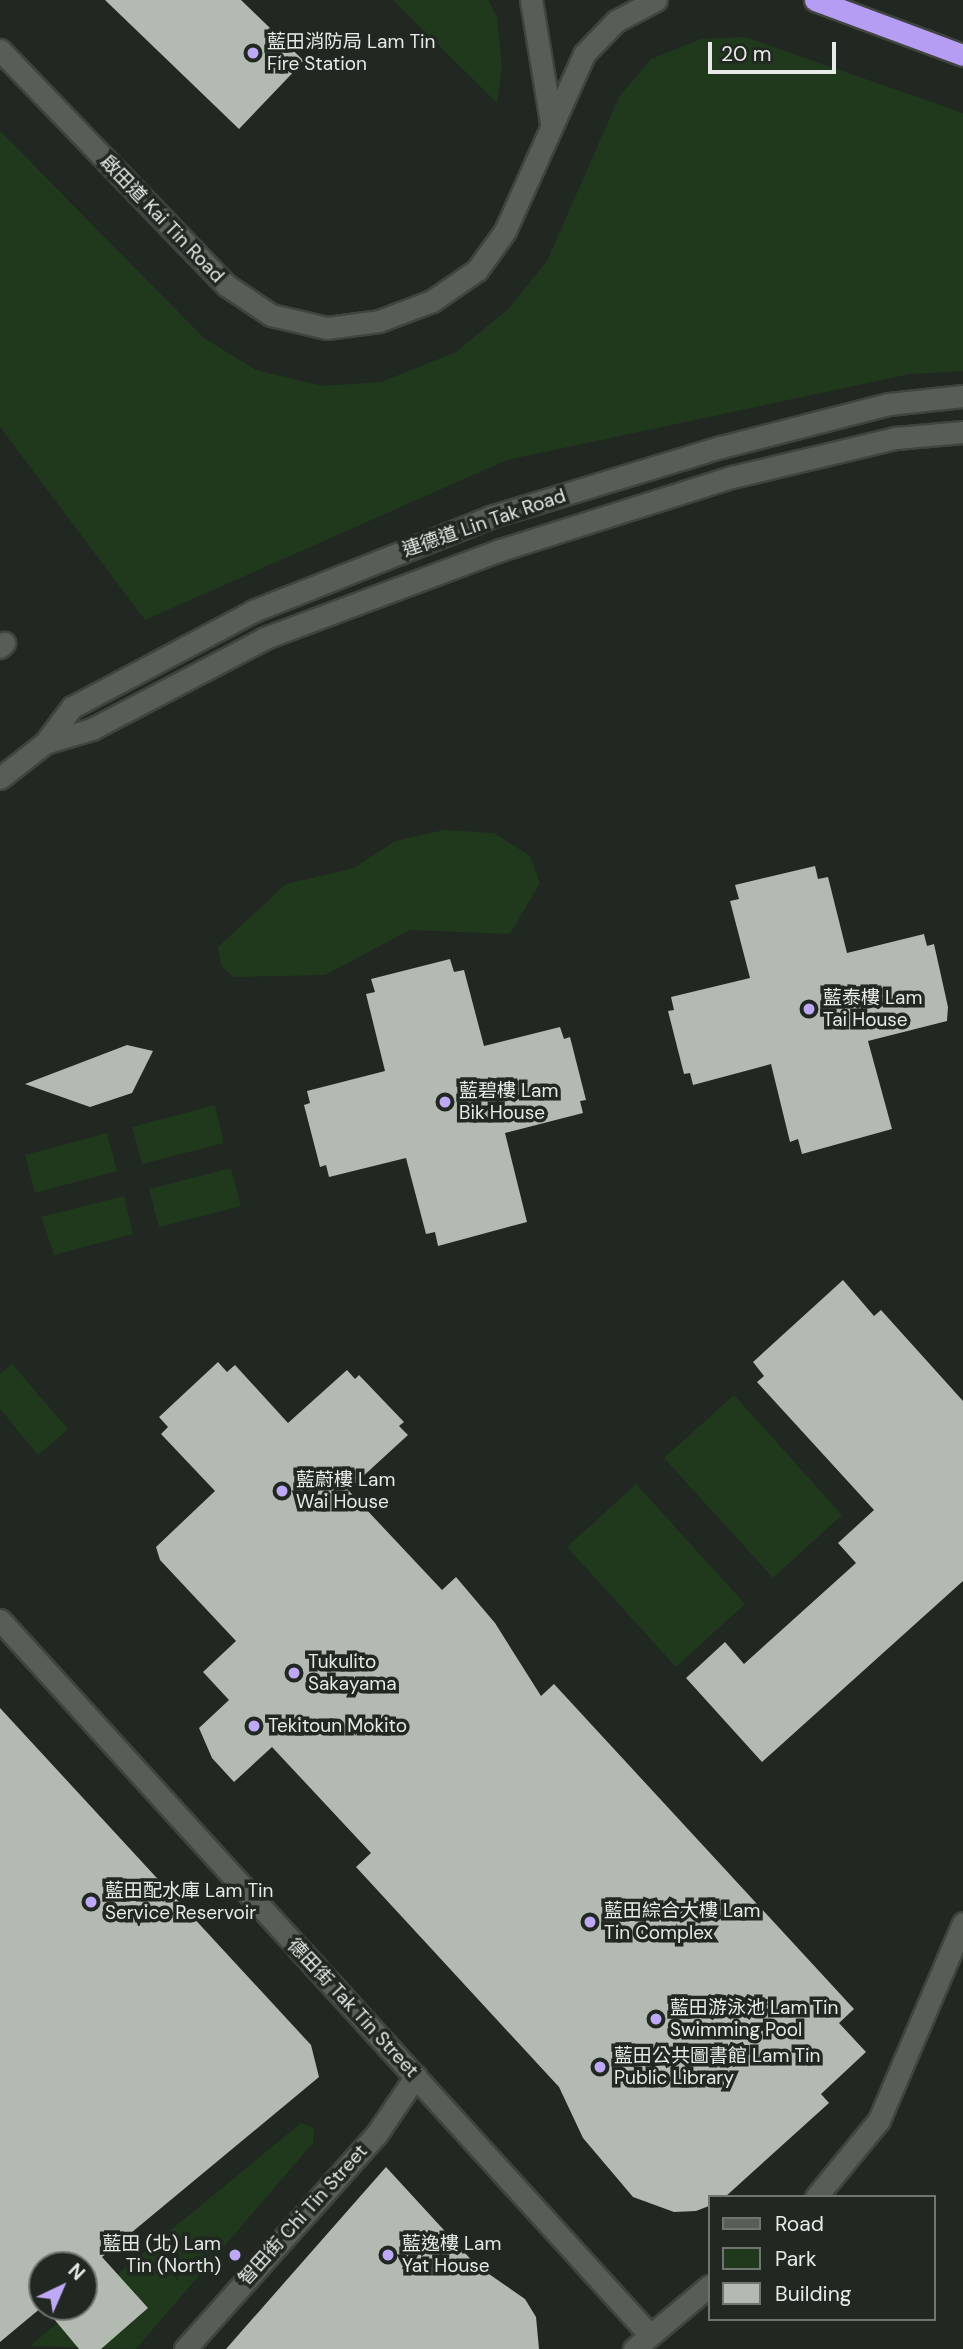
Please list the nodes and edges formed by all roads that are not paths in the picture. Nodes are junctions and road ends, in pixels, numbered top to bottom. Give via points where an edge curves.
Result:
1 (531, 0) edge
2 (656, 0) edge
3 (815, 0) edge
4 (0, 50) edge
5 (963, 55) edge
6 (551, 128) junction
7 (963, 396) edge
8 (963, 432) edge
9 (46, 743) junction
10 (0, 778) edge
11 (0, 1620) edge
12 (963, 1923) edge
13 (416, 2076) junction
14 (818, 2195) edge
15 (708, 2287) edge
16 (649, 2334) junction
17 (185, 2349) edge
18 (634, 2349) edge

1 - 6 street
2 - 6 street, 啟田道 Kai Tin Road via 616,21 584,54
3 - 5 highway
4 - 6 street, 啟田道 Kai Tin Road via 226,285 271,315 327,328 379,321 432,301 477,270 505,231
7 - 9 street, 連德道 Lin Tak Road via 889,404 734,444 490,517 253,611 72,707
8 - 9 street, 連德道 Lin Tak Road via 895,438 732,477 500,550 265,638 92,729
9 - 10 street, 連德道 Lin Tak Road
11 - 13 street, 德田街 Tak Tin Street
12 - 14 street via 879,2120
13 - 16 street, 德田街 Tak Tin Street
13 - 17 street, 智田街 Chi Tin Street via 376,2135
15 - 16 street
16 - 18 street

